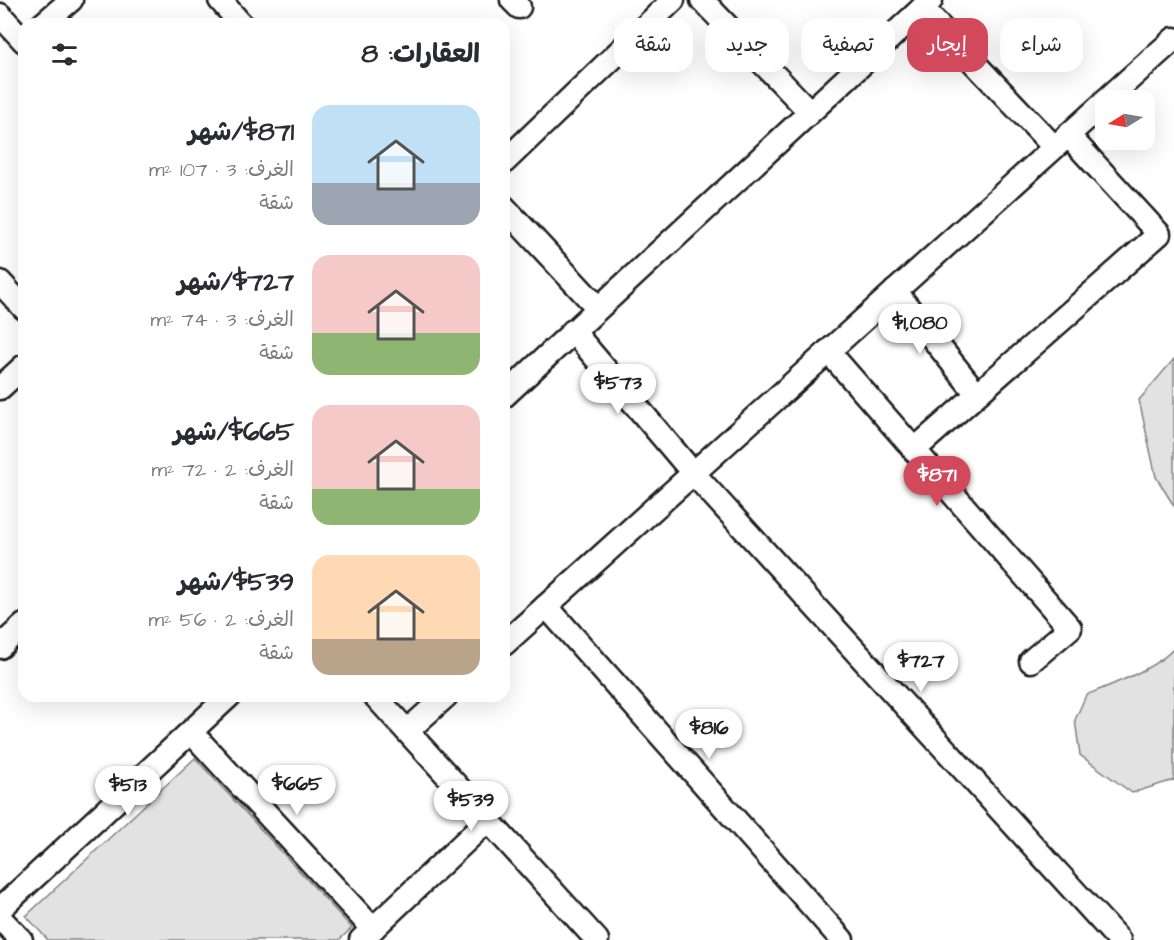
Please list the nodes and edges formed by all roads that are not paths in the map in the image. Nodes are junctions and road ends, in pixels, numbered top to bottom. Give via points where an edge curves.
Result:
1 (70, 0) edge
2 (219, 0) edge
3 (674, 0) edge
4 (702, 0) edge
5 (926, 4) edge
6 (0, 15) edge
7 (50, 18) edge
8 (236, 18) edge
9 (18, 34) edge
10 (1174, 39) edge
11 (1118, 90) edge
12 (1095, 111) edge
13 (810, 112) junction
14 (1061, 141) junction
15 (510, 156) edge
16 (510, 213) edge
17 (0, 282) edge
18 (895, 291) junction
19 (18, 302) edge
20 (598, 308) junction
21 (573, 332) junction
22 (828, 351) junction
23 (18, 372) edge
24 (0, 388) edge
25 (510, 390) edge
26 (977, 394) junction
27 (914, 450) junction
28 (693, 473) junction
29 (546, 606) junction
30 (18, 630) edge
31 (510, 639) edge
32 (0, 647) edge
33 (1030, 661) dead end
34 (223, 702) edge
35 (380, 702) edge
36 (439, 702) edge
37 (407, 731) junction
38 (191, 732) junction
39 (488, 820) junction
40 (0, 909) edge
41 (0, 918) edge
42 (367, 934) edge
43 (21, 940) edge
44 (597, 940) edge
45 (842, 940) edge
46 (1119, 940) edge

1 - 7 street
2 - 8 street
3 - 15 street
4 - 13 street
5 - 13 street
5 - 14 street
6 - 9 street
10 - 11 street
12 - 14 street
13 - 20 street
14 - 18 street
14 - 26 street via 1159,234
16 - 20 street
17 - 19 street
18 - 22 street
18 - 26 street
20 - 21 street
21 - 25 street
21 - 28 street
22 - 27 street
22 - 28 street
23 - 24 street
26 - 27 street
27 - 33 street via 1070,628
28 - 29 street
28 - 46 street
29 - 31 street
29 - 45 street
30 - 32 street
34 - 38 street
35 - 37 street
36 - 37 street
37 - 39 street
38 - 40 street
38 - 42 street
39 - 42 street
39 - 44 street
41 - 43 street

